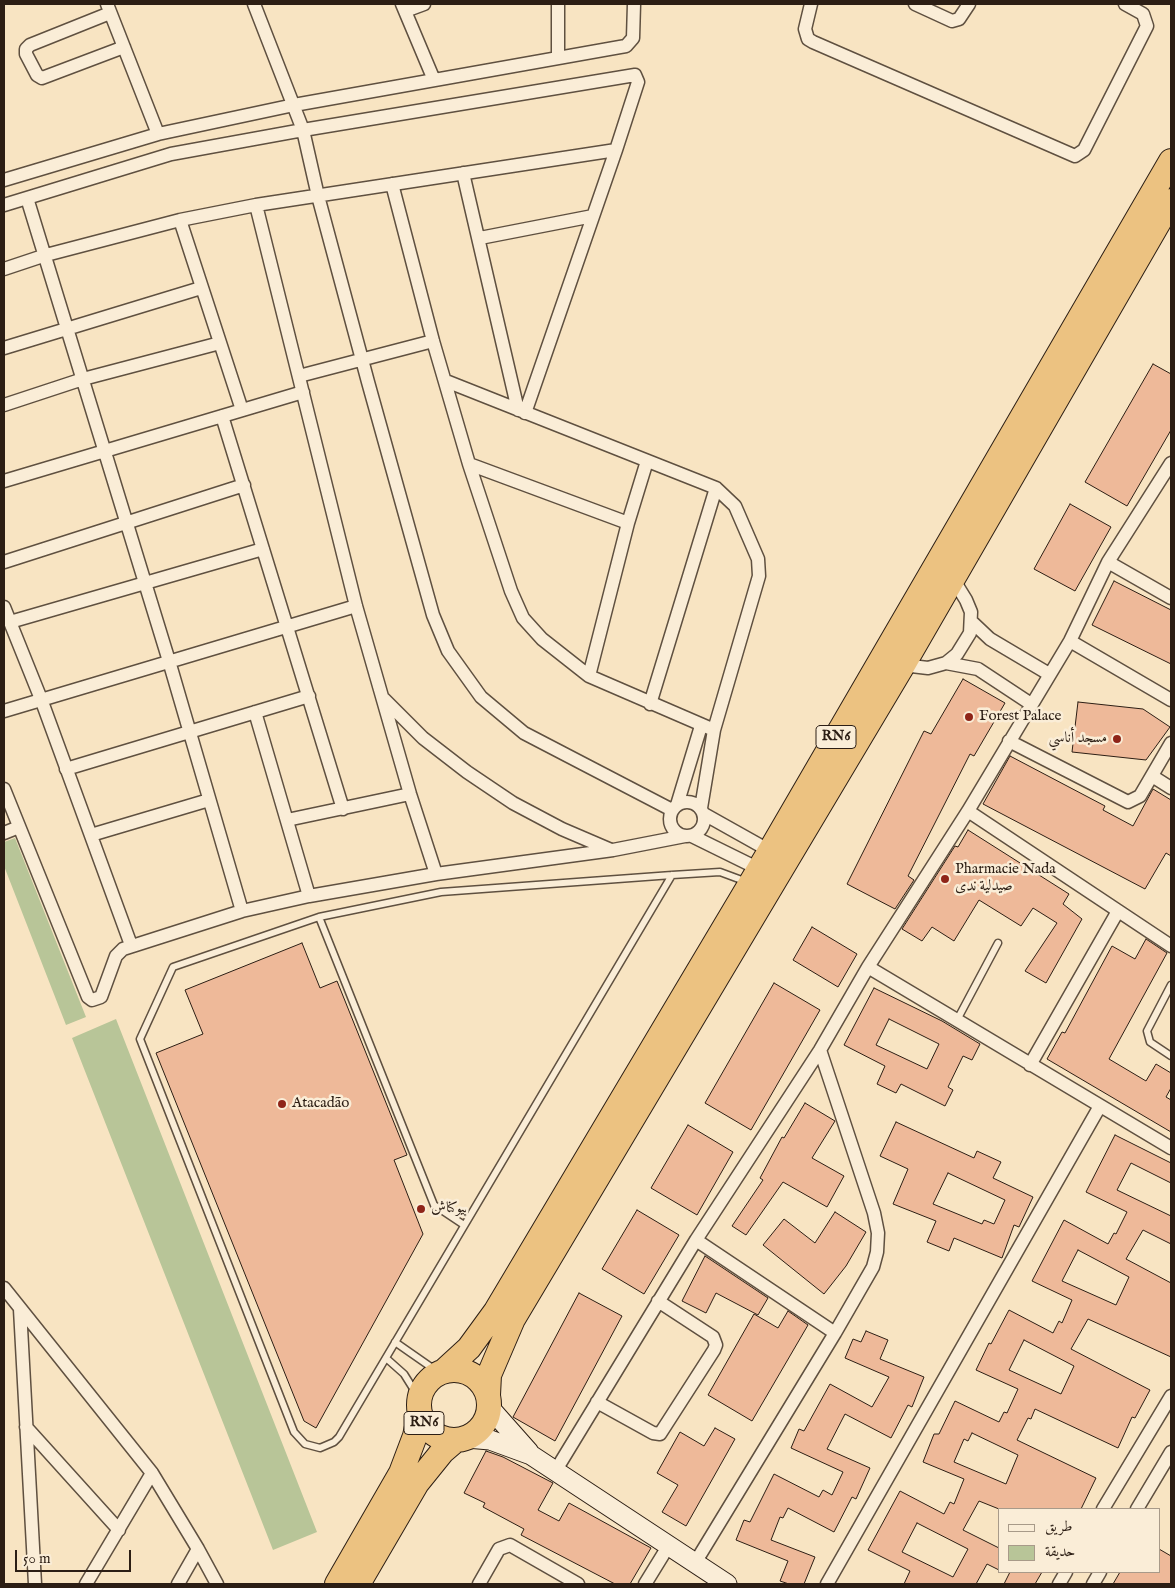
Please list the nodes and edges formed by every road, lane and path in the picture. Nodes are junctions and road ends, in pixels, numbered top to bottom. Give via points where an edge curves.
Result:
1 (254, 4) edge
2 (424, 4) edge
3 (558, 4) edge
4 (634, 4) edge
5 (811, 4) edge
6 (915, 4) edge
7 (969, 4) edge
8 (1125, 4) edge
9 (404, 8) edge
10 (109, 9) edge
11 (124, 47) junction
12 (558, 58) junction
13 (434, 80) junction
14 (294, 105) junction
15 (303, 130) junction
16 (158, 134) junction
17 (616, 150) junction
18 (1171, 160) edge
19 (463, 173) junction
20 (4, 180) edge
21 (392, 184) junction
22 (318, 196) junction
23 (27, 198) junction
24 (1171, 201) edge
25 (4, 206) edge
26 (256, 206) junction
27 (592, 216) junction
28 (180, 220) junction
29 (480, 238) junction
30 (46, 255) junction
31 (4, 269) edge
32 (201, 288) junction
33 (68, 328) junction
34 (433, 341) junction
35 (220, 343) junction
36 (4, 348) edge
37 (362, 361) junction
38 (299, 376) junction
39 (83, 379) junction
40 (446, 381) junction
41 (303, 392) junction
42 (4, 405) edge
43 (242, 410) junction
44 (522, 412) junction
45 (222, 416) junction
46 (105, 451) junction
47 (647, 461) junction
48 (1171, 463) edge
49 (470, 464) junction
50 (4, 481) edge
51 (244, 485) junction
52 (716, 488) junction
53 (127, 522) junction
54 (628, 522) junction
55 (263, 549) junction
56 (4, 562) edge
57 (1108, 562) junction
58 (953, 579) junction
59 (145, 583) junction
60 (1171, 598) edge
61 (356, 606) junction
62 (4, 607) edge
63 (10, 622) junction
64 (972, 622) junction
65 (287, 626) junction
66 (1070, 641) junction
67 (169, 661) junction
68 (946, 663) junction
69 (903, 665) junction
70 (1049, 674) junction
71 (589, 676) junction
72 (308, 696) junction
73 (41, 699) junction
74 (384, 699) junction
75 (1171, 700) edge
76 (650, 704) junction
77 (1031, 704) junction
78 (4, 711) edge
79 (256, 712) junction
80 (701, 726) junction
81 (714, 730) junction
82 (188, 732) junction
83 (1010, 741) junction
84 (1170, 748) edge
85 (66, 768) junction
86 (1152, 776) junction
87 (4, 788) edge
88 (1171, 788) edge
89 (410, 794) junction
90 (209, 800) junction
91 (343, 808) junction
92 (674, 808) junction
93 (703, 811) junction
94 (968, 812) junction
95 (287, 820) junction
96 (19, 827) junction
97 (4, 833) edge
98 (91, 835) junction
99 (688, 836) junction
100 (613, 850) junction
101 (760, 868) junction
102 (436, 874) junction
103 (672, 875) junction
104 (309, 896) junction
105 (1118, 911) junction
106 (242, 912) junction
107 (319, 917) junction
108 (998, 944) dead end
109 (131, 945) junction
110 (1171, 946) edge
111 (868, 967) junction
112 (1171, 985) edge
113 (957, 1020) junction
114 (820, 1050) junction
115 (1171, 1056) edge
116 (1030, 1065) junction
117 (1100, 1106) junction
118 (1171, 1148) edge
119 (464, 1225) junction
120 (696, 1240) junction
121 (4, 1288) edge
122 (658, 1301) junction
123 (20, 1308) junction
124 (835, 1333) junction
125 (395, 1342) junction
126 (386, 1358) junction
127 (442, 1371) junction
128 (1171, 1396) edge
129 (489, 1401) junction
130 (597, 1402) junction
131 (420, 1406) junction
132 (26, 1427) junction
133 (462, 1439) junction
134 (1171, 1452) edge
135 (531, 1455) junction
136 (556, 1470) junction
137 (152, 1473) junction
138 (1105, 1508) edge
139 (1138, 1508) edge
140 (119, 1530) junction
141 (669, 1545) junction
142 (198, 1549) junction
143 (695, 1563) junction
144 (1065, 1573) edge
145 (1099, 1573) edge
146 (34, 1584) edge
147 (86, 1584) edge
148 (178, 1584) edge
149 (217, 1584) edge
150 (337, 1584) edge
151 (358, 1584) edge
152 (479, 1584) edge
153 (578, 1584) edge
154 (644, 1584) edge
155 (727, 1584) edge
156 (827, 1584) edge
157 (1058, 1584) edge
158 (1093, 1584) edge

1 - 14 street
2 - 9 street
3 - 12 street
4 - 12 street via 634,32 626,46
5 - 8 street via 805,30 813,42 1075,156 1084,150 1147,26 1143,14
6 - 7 street via 952,21 960,19
9 - 13 street
10 - 11 street
10 - 11 street via 30,45 26,54 37,76 42,78
11 - 16 street
12 - 13 street
13 - 14 street
14 - 15 street
14 - 16 street
15 - 17 street via 635,75 638,82
15 - 22 street
15 - 23 street via 171,154
16 - 20 street
17 - 19 street
17 - 27 street
18 - 101 highway, RN6
19 - 21 street
19 - 29 street
21 - 22 street
21 - 34 street
22 - 26 street
22 - 37 street
23 - 25 street
23 - 30 street
24 - 58 highway, RN6
26 - 28 street
26 - 38 street
27 - 29 street
27 - 44 street
28 - 30 street
28 - 32 street
29 - 44 street
30 - 31 street
30 - 33 street
32 - 33 street
32 - 35 street
33 - 36 street
33 - 39 street
34 - 37 street
34 - 40 street
35 - 39 street
35 - 43 street
37 - 38 street
37 - 92 street via 433,615 439,634 458,667 481,697 524,733
38 - 41 street
39 - 42 street
39 - 46 street
40 - 44 street
40 - 49 street
41 - 43 street
41 - 61 street
43 - 45 street
44 - 47 street
45 - 46 street
45 - 51 street
46 - 50 street
46 - 53 street
47 - 52 street
47 - 54 street
48 - 57 street
49 - 54 street
49 - 71 street via 511,591 523,618 542,639
51 - 53 street
51 - 55 street
52 - 76 street
52 - 81 street via 735,506 755,550 759,567 757,586
53 - 56 street
53 - 59 street
54 - 71 street
55 - 59 street
55 - 65 street
57 - 60 street
57 - 66 street
58 - 64 street via 966,600
58 - 69 highway, RN6
59 - 63 street
59 - 67 street
61 - 65 street
61 - 74 street
62 - 63 street
63 - 73 street
64 - 68 street via 966,640
64 - 70 street via 990,639
65 - 67 street
65 - 72 street
66 - 70 street
66 - 75 street
67 - 73 street
67 - 82 street
68 - 69 street via 928,668
68 - 77 street via 978,669
69 - 129 highway, RN6 via 513,1320 489,1375
70 - 77 street
71 - 76 street
72 - 79 street
72 - 91 street
73 - 78 street
73 - 85 street
74 - 89 street
74 - 100 street via 423,738 513,803 562,829
76 - 80 street
77 - 83 street
79 - 82 street
79 - 95 street
80 - 81 street
80 - 92 street
81 - 93 street
82 - 85 street
82 - 90 street
83 - 86 street via 1128,802 1140,796
83 - 94 street
84 - 86 street
85 - 98 street
86 - 88 street
87 - 96 street
89 - 91 street
89 - 102 street
90 - 98 street
90 - 106 street
91 - 95 street
92 - 93 street via 690,802
92 - 99 street via 670,823 673,830
93 - 99 street via 702,828
93 - 101 street
94 - 105 street
94 - 111 street
95 - 104 street
96 - 97 street
96 - 109 street via 88,997 92,1000 101,997 116,956
98 - 109 street
99 - 100 street
99 - 101 street
100 - 102 street
101 - 103 lane
101 - 127 highway, RN6 via 496,1312 469,1348
102 - 104 street
103 - 107 lane via 441,892
103 - 119 lane
104 - 106 street
105 - 110 street
105 - 116 street
106 - 109 street
107 - 119 lane via 434,1205
107 - 126 lane via 173,967 140,1039 299,1438 312,1447 320,1448 334,1442
108 - 113 lane
111 - 113 street
111 - 114 street
112 - 115 lane via 1147,1031 1150,1042
113 - 116 street
114 - 120 street
114 - 124 street via 878,1233 873,1267
116 - 117 street
117 - 118 street
117 - 156 street
119 - 125 lane
120 - 122 street
120 - 124 street
121 - 123 street
122 - 130 street
122 - 130 street via 713,1337 714,1350 660,1434 652,1433
123 - 132 street
123 - 137 street
124 - 143 street
125 - 126 lane
125 - 127 lane
126 - 131 lane via 404,1374
127 - 129 highway via 454,1369 472,1374 485,1386
127 - 131 highway, RN6 via 423,1387
128 - 138 street
129 - 133 highway, RN6 via 488,1415 480,1429
129 - 135 street
130 - 136 street
131 - 133 highway, RN6 via 427,1428 433,1433 440,1438
131 - 150 highway, RN6 via 415,1436 401,1473
132 - 140 street
132 - 146 street
133 - 135 street via 490,1440
133 - 151 highway, RN6 via 442,1452 417,1483
134 - 139 street
135 - 136 street
136 - 141 street
137 - 140 street
137 - 142 street
140 - 147 street
141 - 143 street
141 - 154 street
142 - 148 street
142 - 149 street
143 - 155 street
144 - 157 street
145 - 158 street
152 - 153 street via 499,1549 510,1546

